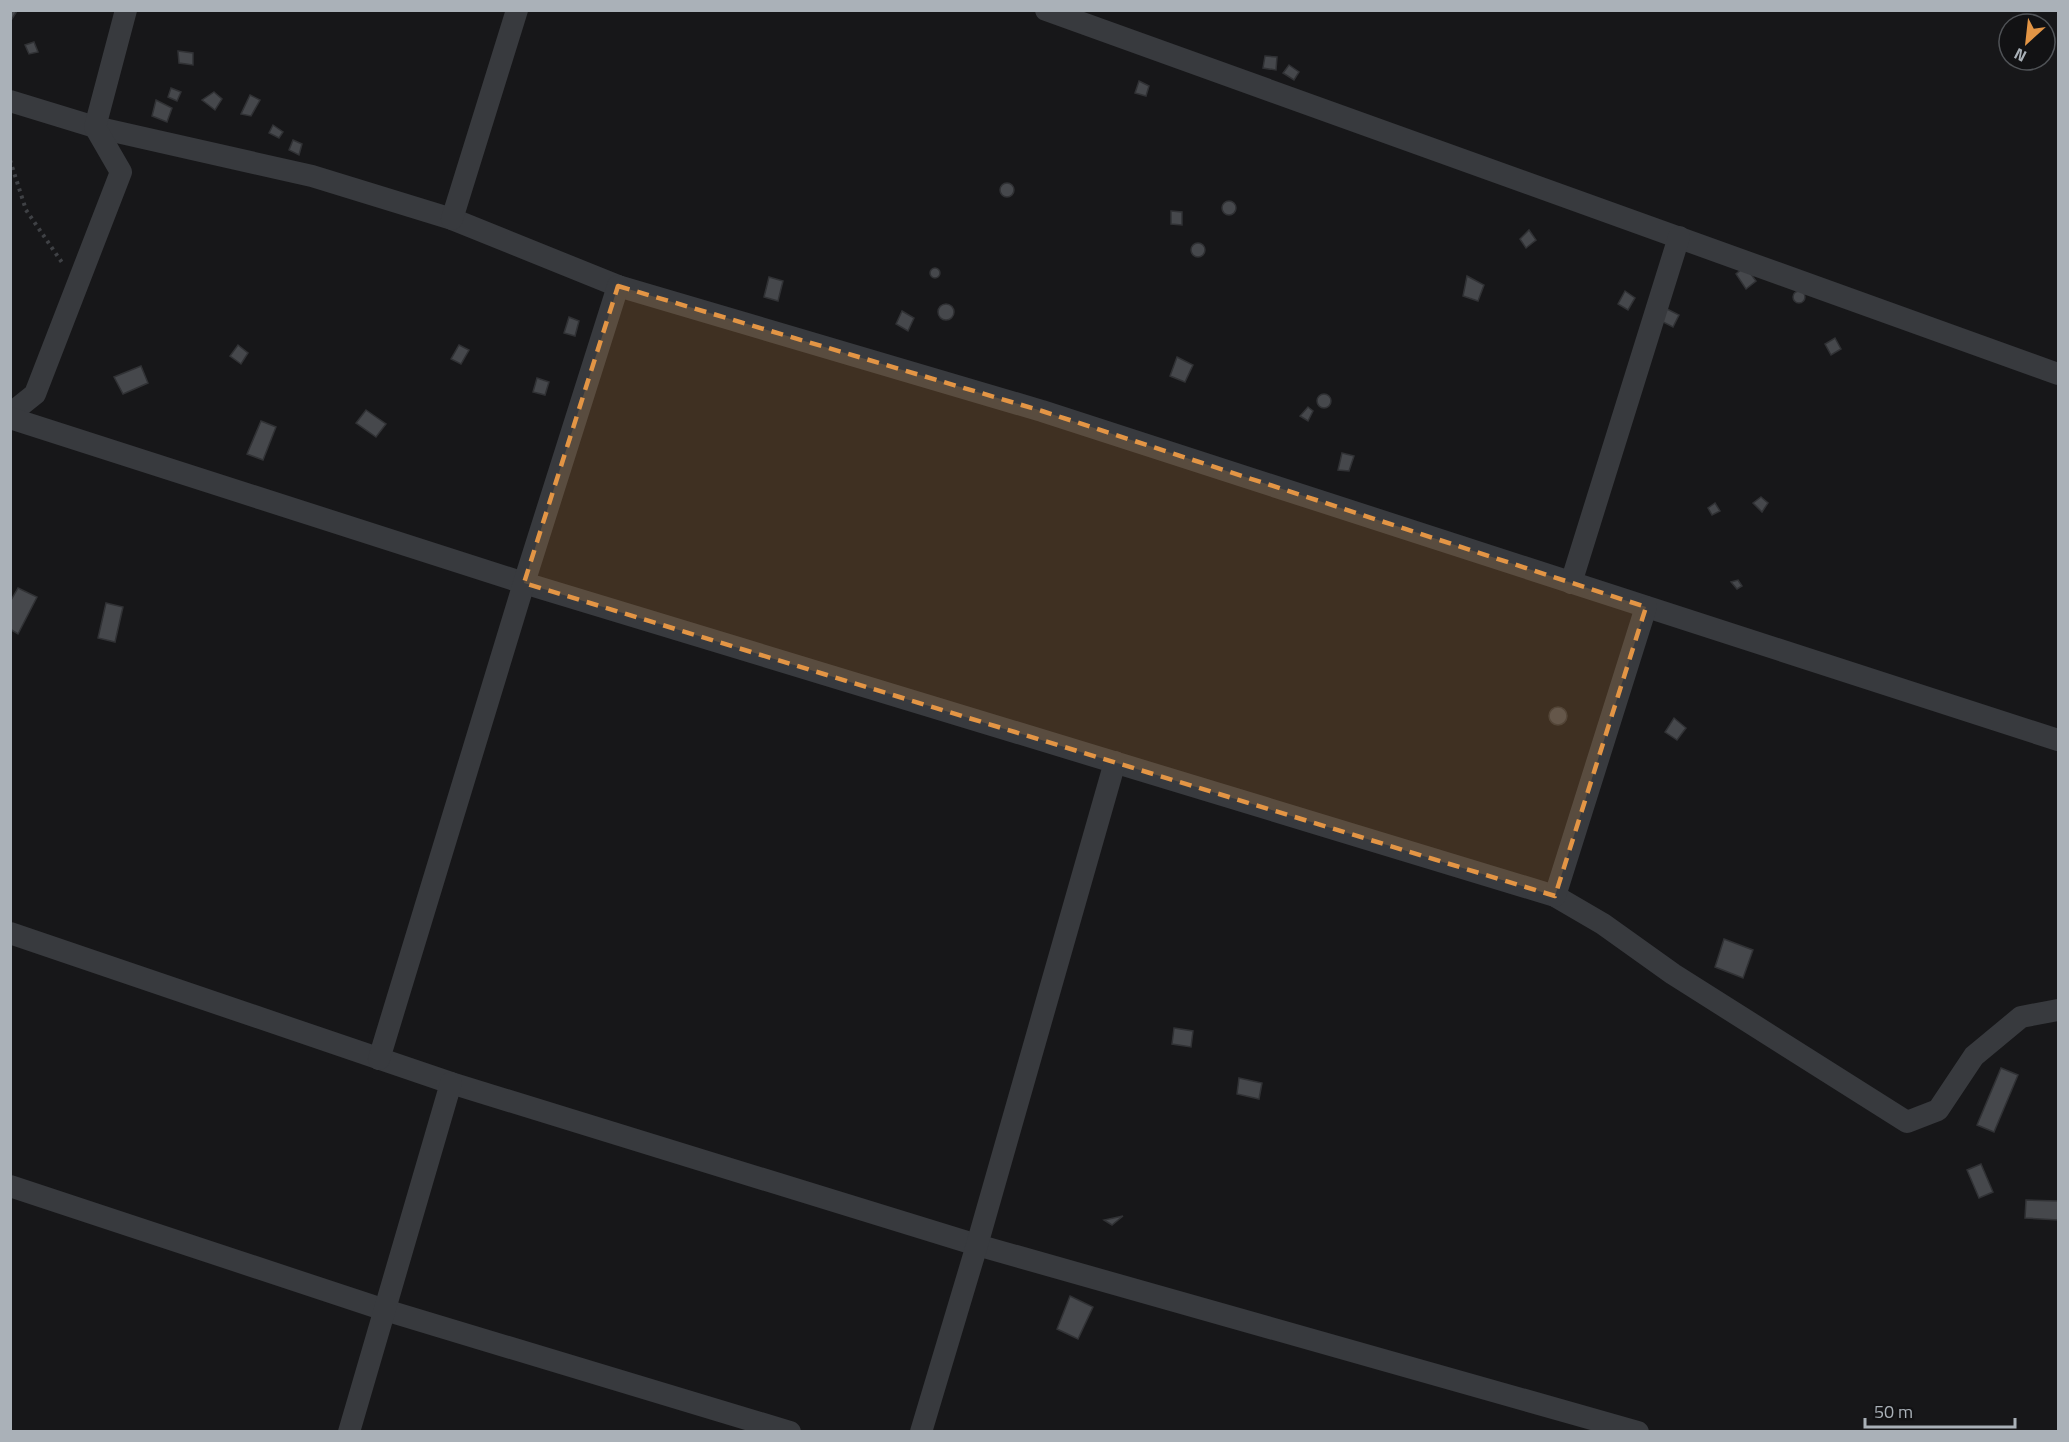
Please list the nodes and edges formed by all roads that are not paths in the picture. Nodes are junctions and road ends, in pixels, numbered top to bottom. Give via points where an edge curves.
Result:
1 (126, 10) edge
2 (517, 10) edge
3 (1046, 10) edge
4 (10, 101) edge
5 (95, 127) junction
6 (452, 219) junction
7 (1679, 237) junction
8 (618, 286) junction
9 (2058, 374) edge
10 (10, 416) edge
11 (524, 583) junction
12 (1571, 583) junction
13 (1646, 607) junction
14 (2058, 740) edge
15 (1116, 762) junction
16 (1555, 896) junction
17 (10, 933) edge
18 (2058, 1010) edge
19 (379, 1059) junction
20 (451, 1083) junction
21 (10, 1185) edge
22 (977, 1245) junction
23 (385, 1310) junction
24 (349, 1431) edge
25 (790, 1431) edge
26 (921, 1431) edge
27 (1638, 1431) edge

1 - 5 street
2 - 6 street
3 - 7 street
4 - 5 street
5 - 6 street via 312,176
5 - 10 street via 121,172 35,394
6 - 8 street
7 - 9 street
7 - 12 street
8 - 11 street
8 - 12 street via 1042,411
10 - 11 street
11 - 15 street
11 - 19 street
12 - 13 street
13 - 14 street
13 - 16 street
15 - 16 street
15 - 22 street
16 - 18 street via 1907,1122 1938,1110 1974,1056 2021,1017
17 - 19 street
19 - 20 street
20 - 22 street
20 - 23 street
21 - 23 street
22 - 26 street
22 - 27 street
23 - 24 street
23 - 25 street

